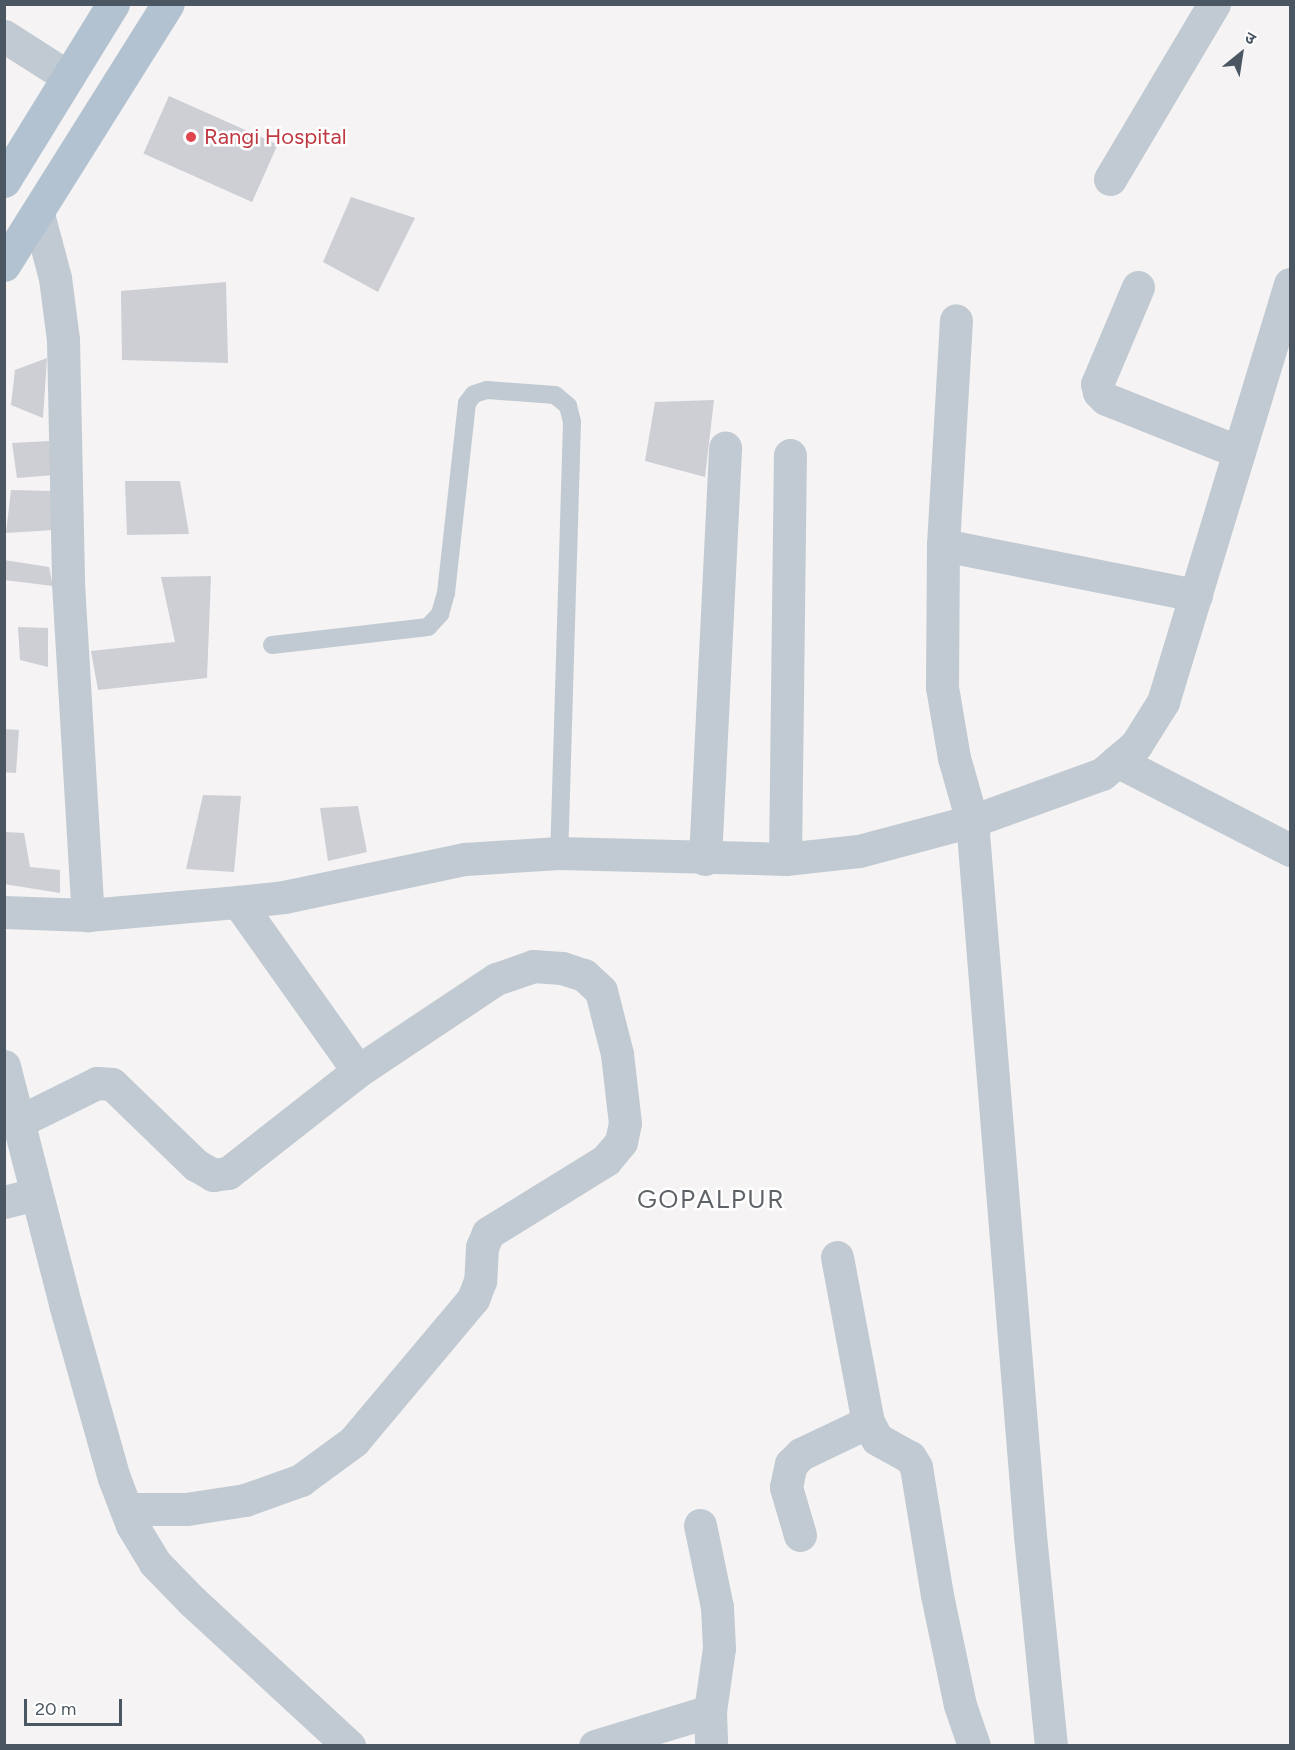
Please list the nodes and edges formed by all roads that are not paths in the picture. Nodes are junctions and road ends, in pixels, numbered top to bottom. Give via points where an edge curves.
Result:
1 (113, 4) edge
2 (168, 4) edge
3 (1214, 4) edge
4 (4, 36) edge
5 (68, 77) junction
6 (1110, 179) dead end
7 (4, 181) edge
8 (38, 214) junction
9 (4, 265) edge
10 (1290, 284) edge
11 (1138, 287) dead end
12 (956, 320) dead end
13 (725, 447) dead end
14 (1239, 452) junction
15 (790, 455) dead end
16 (943, 545) junction
17 (1196, 595) junction
18 (272, 645) dead end
19 (1117, 761) junction
20 (972, 821) junction
21 (1290, 850) edge
22 (559, 853) junction
23 (705, 859) junction
24 (785, 859) junction
25 (238, 902) junction
26 (4, 912) edge
27 (87, 915) junction
28 (4, 1066) edge
29 (358, 1071) junction
30 (18, 1122) junction
31 (36, 1194) junction
32 (4, 1202) edge
33 (837, 1257) dead end
34 (868, 1422) junction
35 (126, 1509) junction
36 (700, 1525) dead end
37 (800, 1535) dead end
38 (710, 1711) junction
39 (343, 1745) edge
40 (595, 1746) edge
41 (711, 1746) edge
42 (974, 1746) edge
43 (1051, 1746) edge

1 - 5 main road
2 - 8 main road
3 - 6 street
4 - 5 street
5 - 7 main road
8 - 9 main road
8 - 27 street via 55,278 63,340 68,583
10 - 14 street
11 - 14 street via 1097,384 1099,392 1106,399
12 - 16 street
13 - 23 street
14 - 17 street
15 - 24 street
16 - 17 street
16 - 20 street via 942,687 954,758
17 - 19 street via 1163,702 1136,745
18 - 22 lane via 428,627 440,614 446,593 467,403 474,394 487,390 555,395 568,406 572,422
19 - 20 street via 1102,774 1066,790
19 - 21 street
20 - 24 street via 859,850
20 - 43 street
22 - 23 street
22 - 25 street via 465,859 284,897
23 - 24 street
25 - 27 street
25 - 29 street
26 - 27 street
28 - 30 street
29 - 30 street via 228,1173 213,1176 196,1165 112,1084 97,1083
29 - 35 street via 496,979 533,966 562,968 584,975 601,991 617,1054 625,1123 621,1142 606,1160 488,1233 473,1299 354,1441 301,1480 233,1502 186,1509
30 - 31 street
31 - 32 street
31 - 35 street
33 - 34 street
34 - 37 street via 801,1454 791,1464 786,1487
34 - 42 street via 877,1439 910,1457 916,1467 937,1595 960,1705
35 - 39 street via 155,1563
36 - 38 street via 717,1607 720,1648
38 - 40 street
38 - 41 street

